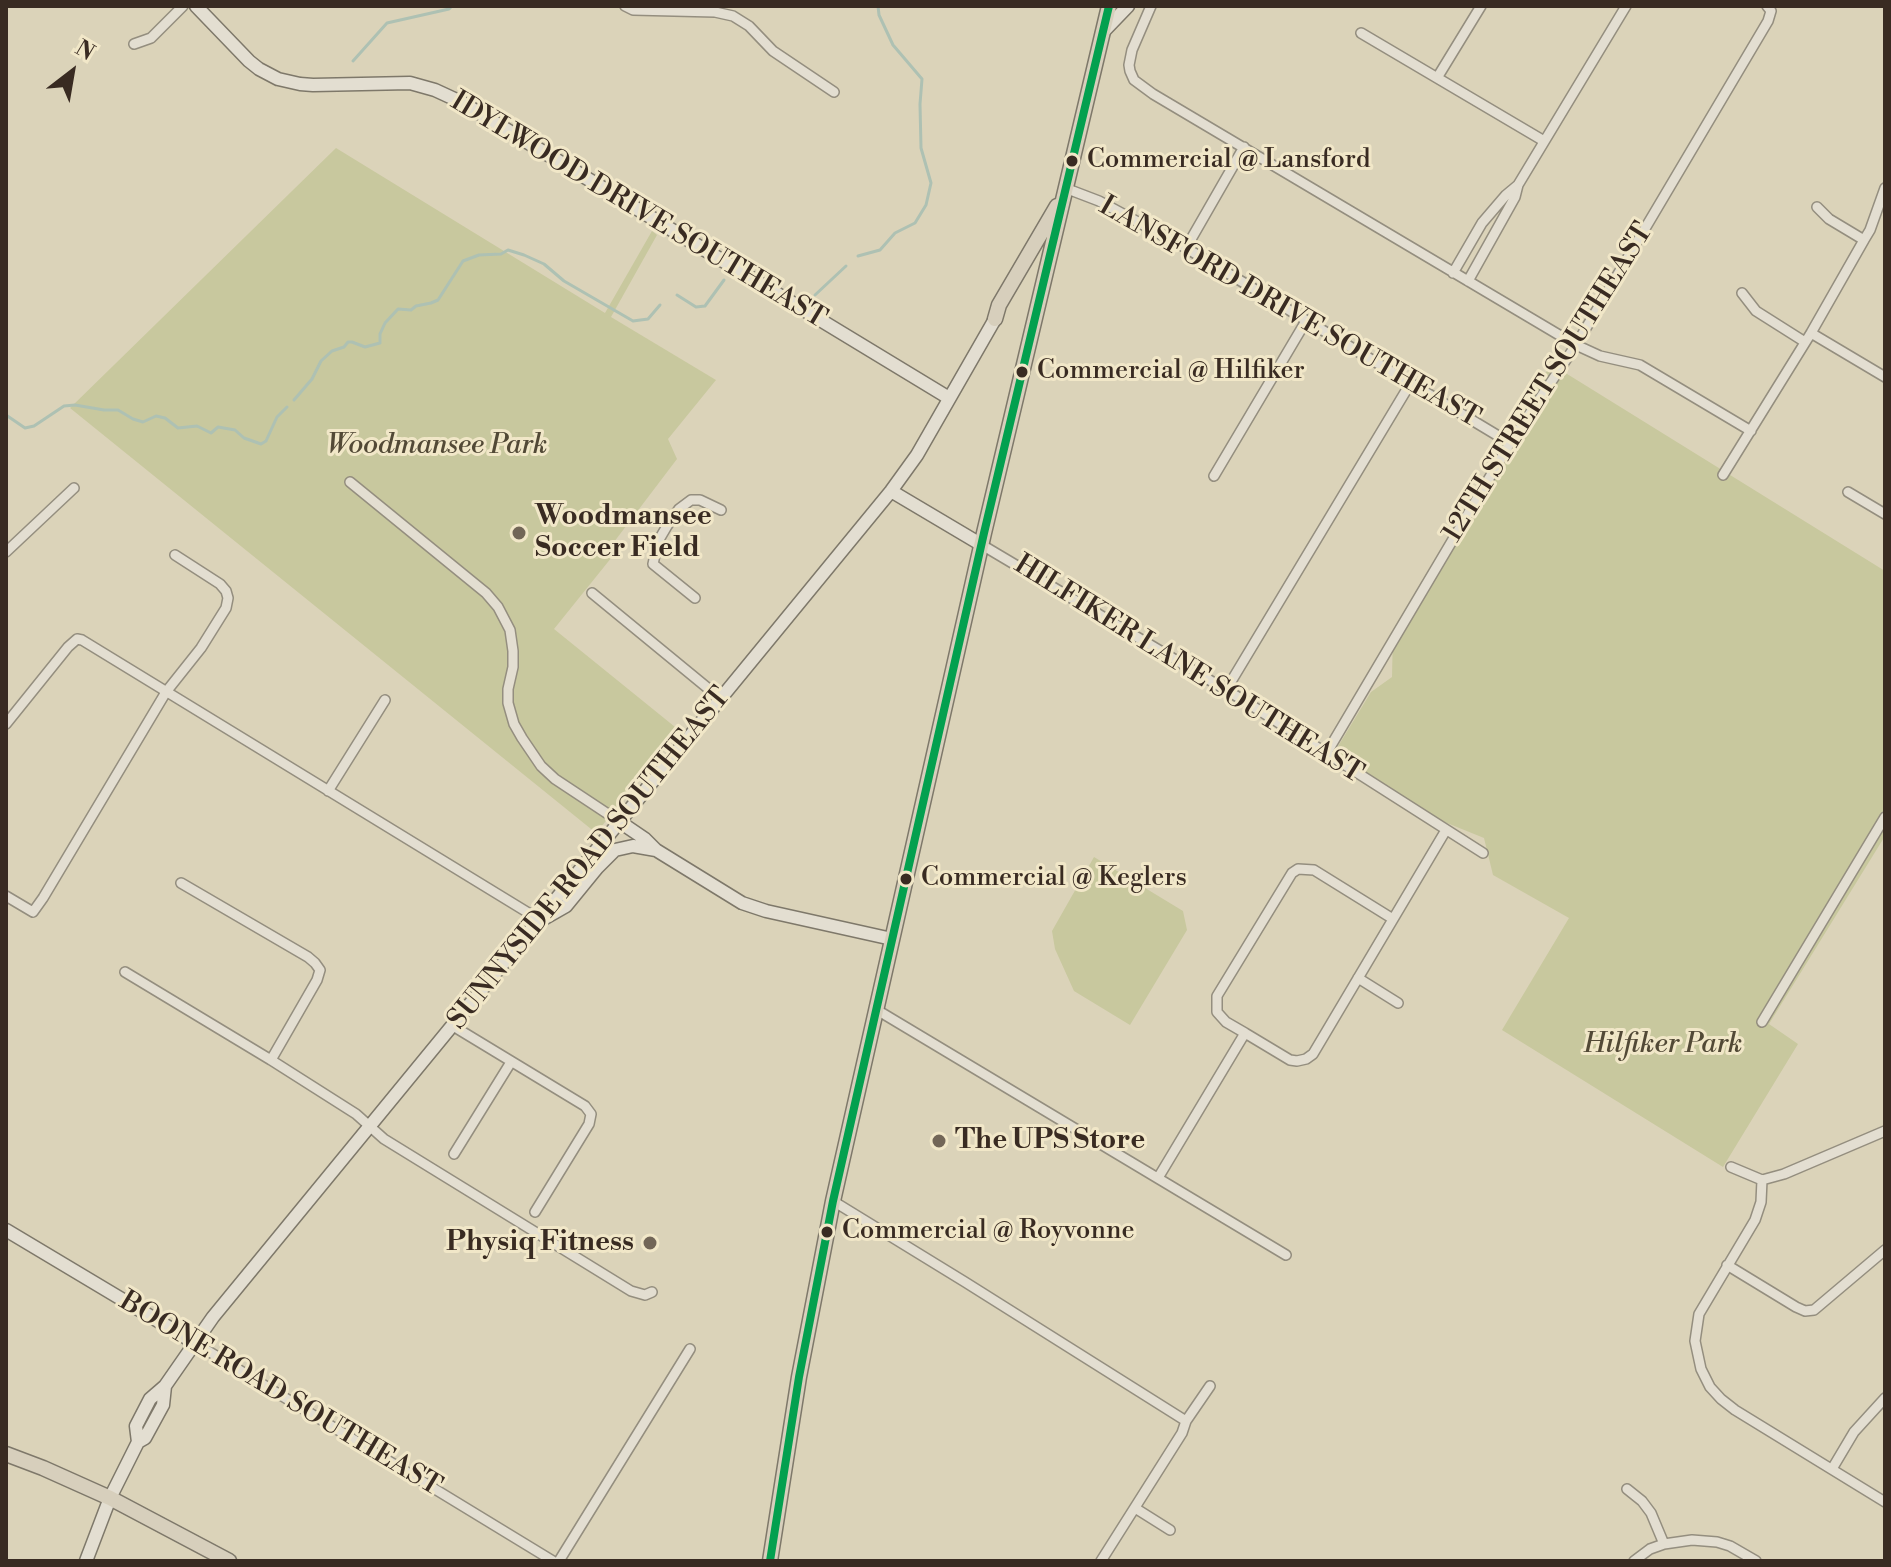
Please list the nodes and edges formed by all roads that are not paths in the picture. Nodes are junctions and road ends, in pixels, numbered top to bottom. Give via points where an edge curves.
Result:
1 (183, 6) edge
2 (196, 6) edge
3 (625, 6) edge
4 (1109, 6) edge
5 (1128, 6) edge
6 (1151, 6) edge
7 (1481, 6) edge
8 (1626, 6) edge
9 (1769, 9) edge
10 (1102, 33) junction
11 (1361, 33) dead end
12 (134, 44) dead end
13 (1437, 78) junction
14 (834, 92) dead end
15 (1544, 141) junction
16 (1244, 147) junction
17 (1518, 185) junction
18 (1885, 188) edge
19 (1064, 192) junction
20 (1817, 207) dead end
21 (1864, 240) junction
22 (1186, 248) junction
23 (1453, 273) junction
24 (1468, 281) junction
25 (1742, 293) dead end
26 (995, 319) joint
27 (1306, 321) junction
28 (1811, 333) junction
29 (1805, 342) junction
30 (1576, 345) junction
31 (1885, 377) edge
32 (1410, 384) junction
33 (949, 398) junction
34 (1751, 431) junction
35 (1510, 443) junction
36 (1723, 475) dead end
37 (1214, 476) dead end
38 (350, 482) dead end
39 (74, 488) dead end
40 (891, 491) junction
41 (1848, 492) dead end
42 (721, 510) dead end
43 (1885, 514) edge
44 (982, 545) junction
45 (6, 552) edge
46 (175, 555) dead end
47 (592, 593) dead end
48 (695, 598) dead end
49 (1226, 690) junction
50 (166, 692) junction
51 (721, 699) junction
52 (385, 700) dead end
53 (6, 724) edge
54 (1326, 754) junction
55 (328, 791) junction
56 (1885, 817) edge
57 (620, 822) junction
58 (1446, 830) junction
59 (656, 850) junction
60 (1483, 853) dead end
61 (181, 883) dead end
62 (6, 896) edge
63 (1393, 919) junction
64 (540, 920) junction
65 (892, 939) junction
66 (125, 972) dead end
67 (1358, 978) junction
68 (1398, 1003) dead end
69 (877, 1010) junction
70 (1762, 1022) dead end
71 (453, 1026) junction
72 (1245, 1033) junction
73 (271, 1060) junction
74 (511, 1062) junction
75 (370, 1126) junction
76 (1885, 1131) edge
77 (454, 1154) dead end
78 (1731, 1167) dead end
79 (1158, 1178) junction
80 (1762, 1180) junction
81 (833, 1201) junction
82 (535, 1212) dead end
83 (6, 1230) edge
84 (1885, 1250) edge
85 (1286, 1255) dead end
86 (1727, 1265) junction
87 (652, 1292) dead end
88 (195, 1343) junction
89 (690, 1349) dead end
90 (1210, 1386) dead end
91 (1885, 1398) edge
92 (1186, 1421) junction
93 (6, 1454) edge
94 (1832, 1469) junction
95 (1627, 1489) dead end
96 (110, 1498) junction
97 (1885, 1502) edge
98 (1135, 1508) junction
99 (1170, 1530) dead end
100 (1664, 1544) junction
101 (86, 1561) edge
102 (229, 1561) edge
103 (556, 1561) edge
104 (770, 1561) edge
105 (1101, 1561) edge
106 (1634, 1561) edge
107 (1756, 1561) edge

1 - 12 street via 151,38
2 - 33 main road, IDYLWOOD DRIVE SOUTHEAST via 249,61 278,79 313,85 410,83 461,102
3 - 14 street via 733,16
4 - 10 main road
5 - 10 main road
6 - 16 street via 1132,50 1134,80
7 - 13 street
8 - 15 street
9 - 30 street, 12TH STREET SOUTHEAST via 1768,21
10 - 19 main road
11 - 13 street
13 - 15 street
15 - 17 street
16 - 22 street
16 - 23 street
17 - 23 street via 1482,223
17 - 24 street
18 - 21 street
19 - 22 street, LANSFORD DRIVE SOUTHEAST via 1099,201
19 - 26 main road
19 - 44 main road
20 - 21 street
21 - 28 street
22 - 27 street, LANSFORD DRIVE SOUTHEAST
23 - 24 street
24 - 30 street
25 - 29 street via 1756,311
26 - 33 main road, SUNNYSIDE ROAD SOUTHEAST
27 - 32 street, LANSFORD DRIVE SOUTHEAST
27 - 37 street
28 - 29 street
28 - 31 street
29 - 34 street
30 - 34 street via 1640,365
30 - 35 street, 12TH STREET SOUTHEAST
32 - 35 street, LANSFORD DRIVE SOUTHEAST
32 - 49 street
33 - 40 main road, SUNNYSIDE ROAD SOUTHEAST
34 - 36 street
35 - 54 street, 12TH STREET SOUTHEAST
38 - 57 street via 492,599 510,630 508,703 522,738 555,779
39 - 45 street
40 - 44 main road, HILFIKER LANE SOUTHEAST
40 - 51 main road, SUNNYSIDE ROAD SOUTHEAST
41 - 43 street
42 - 48 street via 691,500 660,538 653,564
44 - 49 street, HILFIKER LANE SOUTHEAST
44 - 65 main road
46 - 50 street via 220,584 228,598 201,648
47 - 51 street
49 - 54 street, HILFIKER LANE SOUTHEAST
50 - 53 street via 77,639
50 - 55 street
50 - 62 street via 33,912
51 - 57 main road, SUNNYSIDE ROAD SOUTHEAST
52 - 55 street
54 - 58 street, HILFIKER LANE SOUTHEAST
55 - 64 street
56 - 70 street
57 - 59 main road
57 - 64 main road, SUNNYSIDE ROAD SOUTHEAST
58 - 60 street, HILFIKER LANE SOUTHEAST
58 - 63 street
59 - 64 main road via 615,850 566,906
59 - 65 main road via 751,906
61 - 73 street via 308,957 320,970
63 - 67 street
63 - 72 street via 1314,870 1292,873 1217,996 1217,1012
64 - 71 main road, SUNNYSIDE ROAD SOUTHEAST
65 - 69 main road
66 - 73 street
67 - 68 street
67 - 72 street via 1306,1059 1290,1060
69 - 79 street
69 - 81 main road
71 - 74 street
71 - 75 main road, SUNNYSIDE ROAD SOUTHEAST
72 - 79 street
73 - 75 street
74 - 77 street
74 - 82 street via 591,1114
75 - 87 street via 631,1291
75 - 88 main road, SUNNYSIDE ROAD SOUTHEAST
76 - 80 street
78 - 80 street
79 - 85 street
80 - 86 street via 1755,1220
81 - 92 street
81 - 104 main road
83 - 88 main road, BOONE ROAD SOUTHEAST
84 - 86 street via 1814,1310 1805,1311
86 - 94 street via 1696,1328 1697,1355 1710,1387 1735,1410
88 - 96 main road, SUNNYSIDE ROAD SOUTHEAST via 150,1399 136,1426 138,1442
88 - 103 street, BOONE ROAD SOUTHEAST
89 - 103 street
90 - 92 street
91 - 94 street via 1854,1432
92 - 98 street
93 - 96 main road
94 - 97 street
95 - 100 street via 1651,1513
96 - 101 main road, SUNNYSIDE ROAD SOUTHEAST
96 - 102 main road
98 - 99 street
98 - 105 street
100 - 106 street
100 - 107 street via 1717,1542

